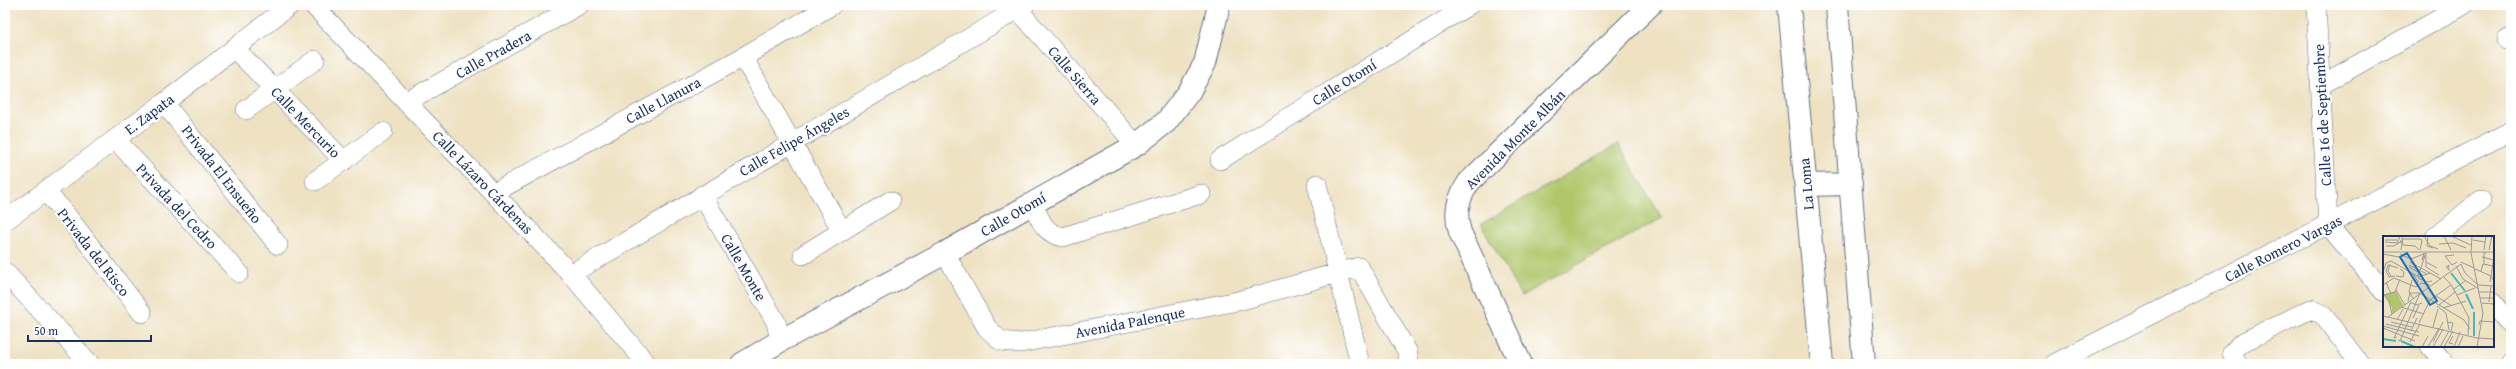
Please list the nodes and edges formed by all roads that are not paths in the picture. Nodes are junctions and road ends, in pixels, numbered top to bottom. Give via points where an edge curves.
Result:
1 (290, 5) edge
2 (313, 5) edge
3 (579, 5) edge
4 (832, 5) edge
5 (1219, 5) edge
6 (1468, 5) edge
7 (1650, 5) edge
8 (1789, 5) edge
9 (1837, 5) edge
10 (2316, 5) edge
11 (2464, 5) edge
12 (1019, 6) edge
13 (234, 48) junction
14 (743, 57) junction
15 (315, 60) dead end
16 (2320, 86) junction
17 (274, 90) junction
18 (406, 102) junction
19 (164, 103) junction
20 (246, 110) dead end
21 (2511, 131) edge
22 (383, 132) dead end
23 (115, 139) junction
24 (790, 144) junction
25 (1136, 145) junction
26 (1220, 160) dead end
27 (344, 161) junction
28 (315, 181) dead end
29 (1318, 184) dead end
30 (1806, 184) junction
31 (1851, 184) junction
32 (45, 192) junction
33 (493, 193) junction
34 (1201, 194) dead end
35 (702, 195) junction
36 (2481, 200) dead end
37 (890, 201) dead end
38 (1032, 203) junction
39 (5, 221) edge
40 (2328, 226) junction
41 (842, 231) junction
42 (2437, 236) edge
43 (278, 245) dead end
44 (945, 254) junction
45 (803, 255) dead end
46 (5, 272) edge
47 (239, 274) dead end
48 (571, 274) junction
49 (1339, 274) junction
50 (2383, 291) edge
51 (2494, 305) edge
52 (142, 313) dead end
53 (2511, 326) edge
54 (780, 341) junction
55 (2431, 347) edge
56 (90, 364) edge
57 (647, 364) edge
58 (742, 364) edge
59 (764, 364) edge
60 (1360, 364) edge
61 (1410, 364) edge
62 (1521, 364) edge
63 (1822, 364) edge
64 (1864, 364) edge
65 (2054, 364) edge
66 (2238, 364) edge
67 (2360, 364) edge
68 (2445, 364) edge

1 - 13 street, E. Zapata
2 - 18 street, Calle Lázaro Cárdenas
3 - 18 street, Calle Pradera
4 - 14 street, Calle Llanura
5 - 25 street, Calle Otomí via 1205,63 1189,92 1166,122
6 - 26 street, Calle Otomí
7 - 62 street, Avenida Monte Albán via 1475,176 1461,194 1456,220 1460,232
8 - 30 street, La Loma
9 - 31 street
10 - 16 street, Calle 16 de Septiembre
11 - 16 street
12 - 24 street, Calle Felipe Ángeles
12 - 25 street, Calle Sierra
13 - 17 street, Calle Mercurio
13 - 19 street, E. Zapata
14 - 24 street
14 - 33 street, Calle Llanura
15 - 17 street
16 - 40 street, Calle 16 de Septiembre
17 - 20 street
17 - 27 street, Calle Mercurio
18 - 33 street, Calle Lázaro Cárdenas
19 - 23 street, E. Zapata
19 - 43 street, Privada El Ensueño
21 - 40 street, Calle Romero Vargas
22 - 27 street, Calle Mercurio
23 - 32 street, E. Zapata
23 - 47 street, Privada del Cedro
24 - 35 street, Calle Felipe Ángeles
24 - 41 street
25 - 38 street, Calle Otomí
27 - 28 street
29 - 49 street
30 - 31 street
30 - 63 street, La Loma
31 - 64 street
32 - 39 street, E. Zapata
32 - 52 street, Privada del Risco via 61,208
33 - 48 street, Calle Lázaro Cárdenas
34 - 38 street via 1063,237 1051,235 1044,228
35 - 48 street, Calle Felipe Ángeles
35 - 54 street, Calle Monte via 776,322
36 - 42 street
37 - 41 street
38 - 44 street, Calle Otomí
40 - 50 street
40 - 65 street, Calle Romero Vargas
41 - 45 street
44 - 49 street, Avenida Palenque via 987,328 1001,341 1022,342 1238,301
44 - 54 street, Calle Otomí
46 - 56 street
48 - 57 street, Calle Lázaro Cárdenas
49 - 60 street
49 - 61 street, Avenida Palenque via 1359,267 1407,351
51 - 53 street
54 - 58 street, Calle Otomí
54 - 59 street
55 - 68 street
66 - 67 street via 2232,353 2241,343 2312,309 2322,314

